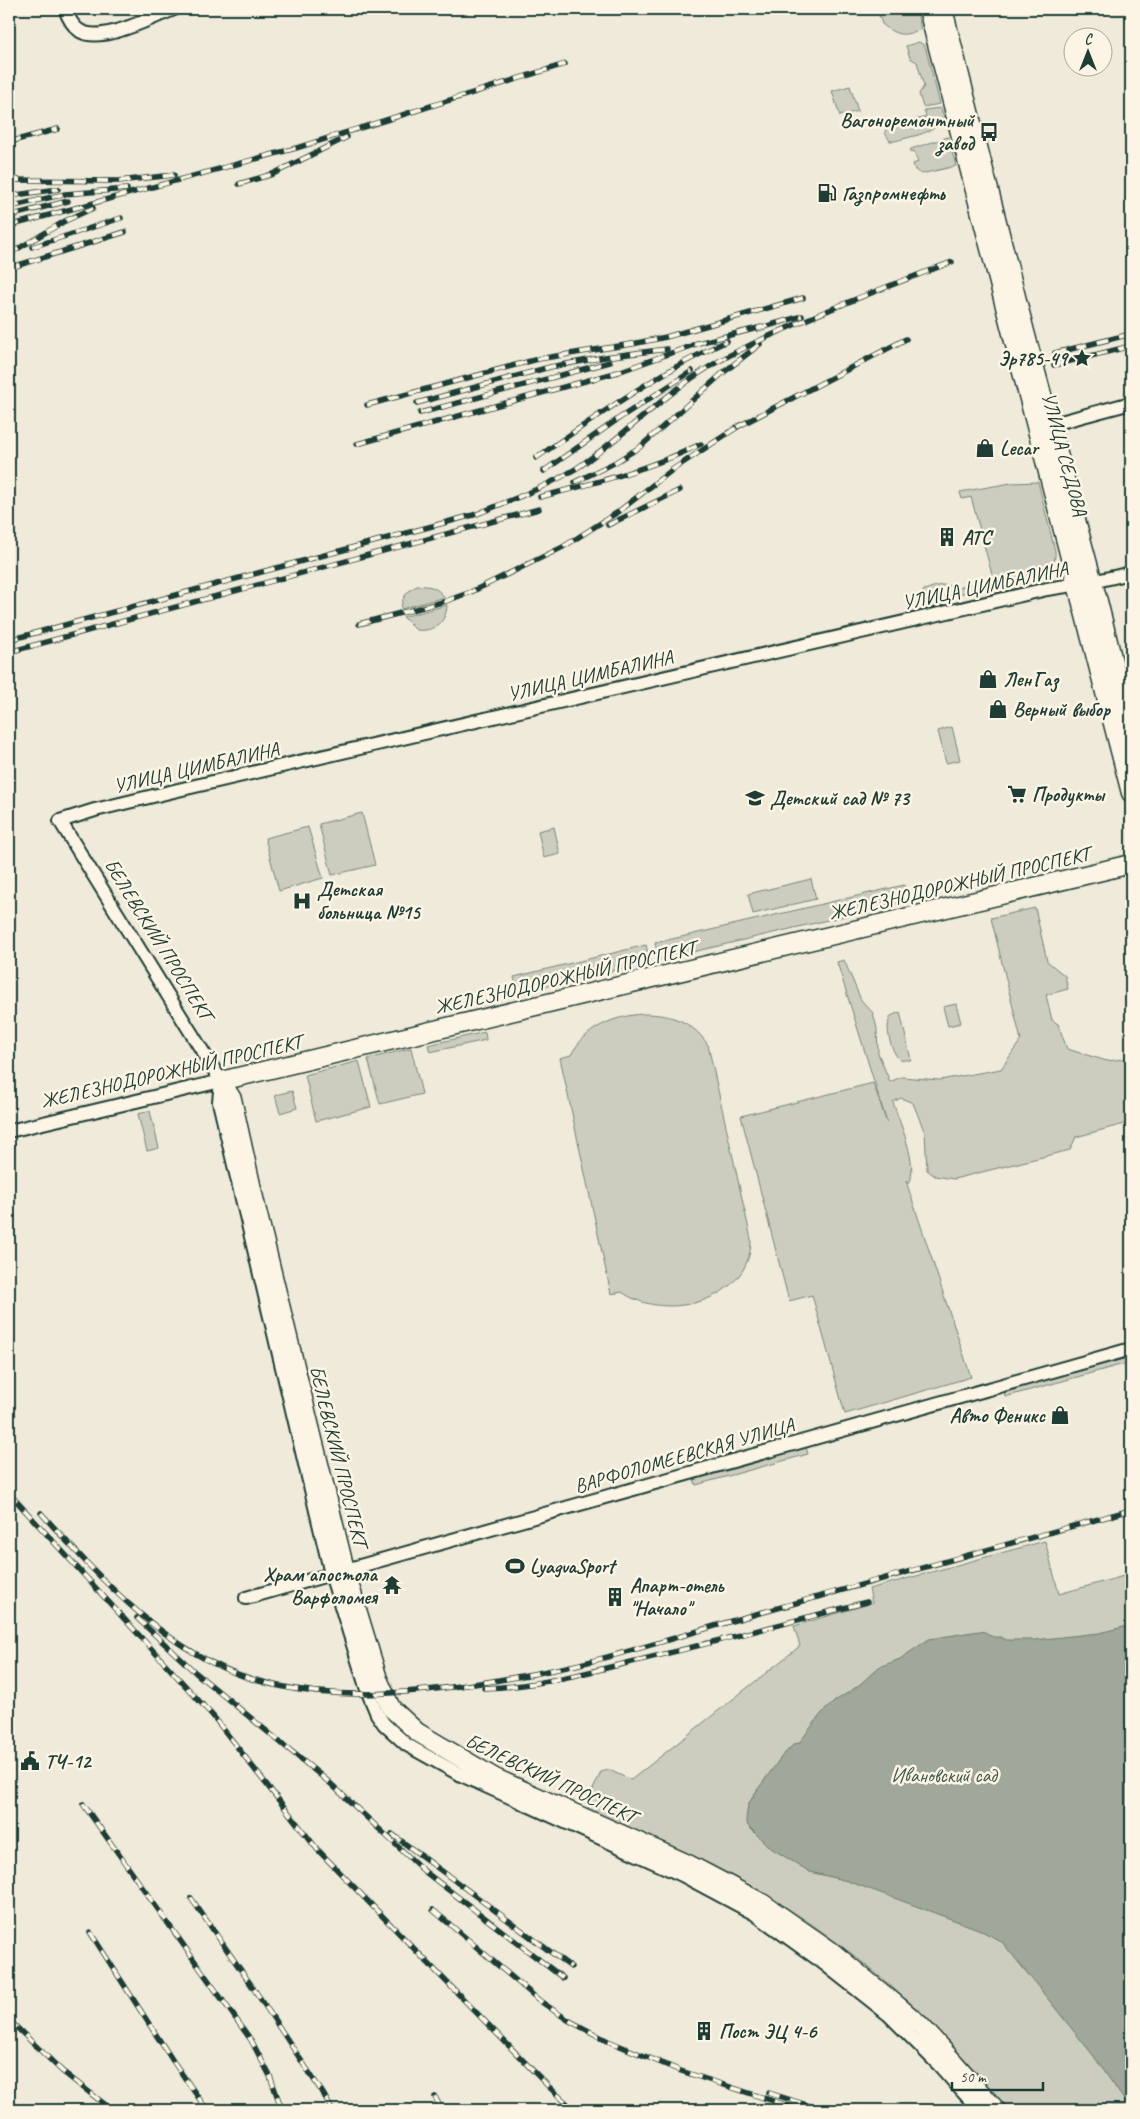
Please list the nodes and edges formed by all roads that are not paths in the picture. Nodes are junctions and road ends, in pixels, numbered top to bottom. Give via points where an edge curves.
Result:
1 (174, 9) edge
2 (928, 9) edge
3 (943, 9) edge
4 (67, 13) edge
5 (1131, 403) edge
6 (1044, 426) junction
7 (1131, 573) edge
8 (1084, 583) junction
9 (1131, 734) edge
10 (1131, 793) edge
11 (60, 821) joint
12 (1131, 864) edge
13 (221, 1081) junction
14 (9, 1132) edge
15 (1131, 1349) edge
16 (338, 1572) junction
17 (246, 1598) dead end
18 (979, 2110) edge
19 (996, 2110) edge

1 - 4 street via 100,35 80,32
2 - 6 street, УЛИЦА СЕДОВА
3 - 6 street, УЛИЦА СЕДОВА
5 - 6 street
6 - 8 street, УЛИЦА СЕДОВА
7 - 8 street, УЛИЦА ЦИМБАЛИНА
8 - 9 street, УЛИЦА СЕДОВА
8 - 10 street, УЛИЦА СЕДОВА
8 - 11 street, УЛИЦА ЦИМБАЛИНА via 380,743
11 - 13 street, БЕЛЕВСКИЙ ПРОСПЕКТ
12 - 13 street, ЖЕЛЕЗНОДОРОЖНЫЙ ПРОСПЕКТ
13 - 14 street, ЖЕЛЕЗНОДОРОЖНЫЙ ПРОСПЕКТ
13 - 16 street, БЕЛЕВСКИЙ ПРОСПЕКТ via 232,1099
15 - 16 street, ВАРФОЛОМЕЕВСКАЯ УЛИЦА
16 - 17 street, ВАРФОЛОМЕЕВСКАЯ УЛИЦА
16 - 18 street, БЕЛЕВСКИЙ ПРОСПЕКТ via 367,1690 377,1714 390,1731 407,1745 459,1774 682,1875 756,1914 896,2021
16 - 19 street, БЕЛЕВСКИЙ ПРОСПЕКТ via 384,1694 391,1708 416,1732 495,1778 695,1867 762,1903 831,1951 905,2012

